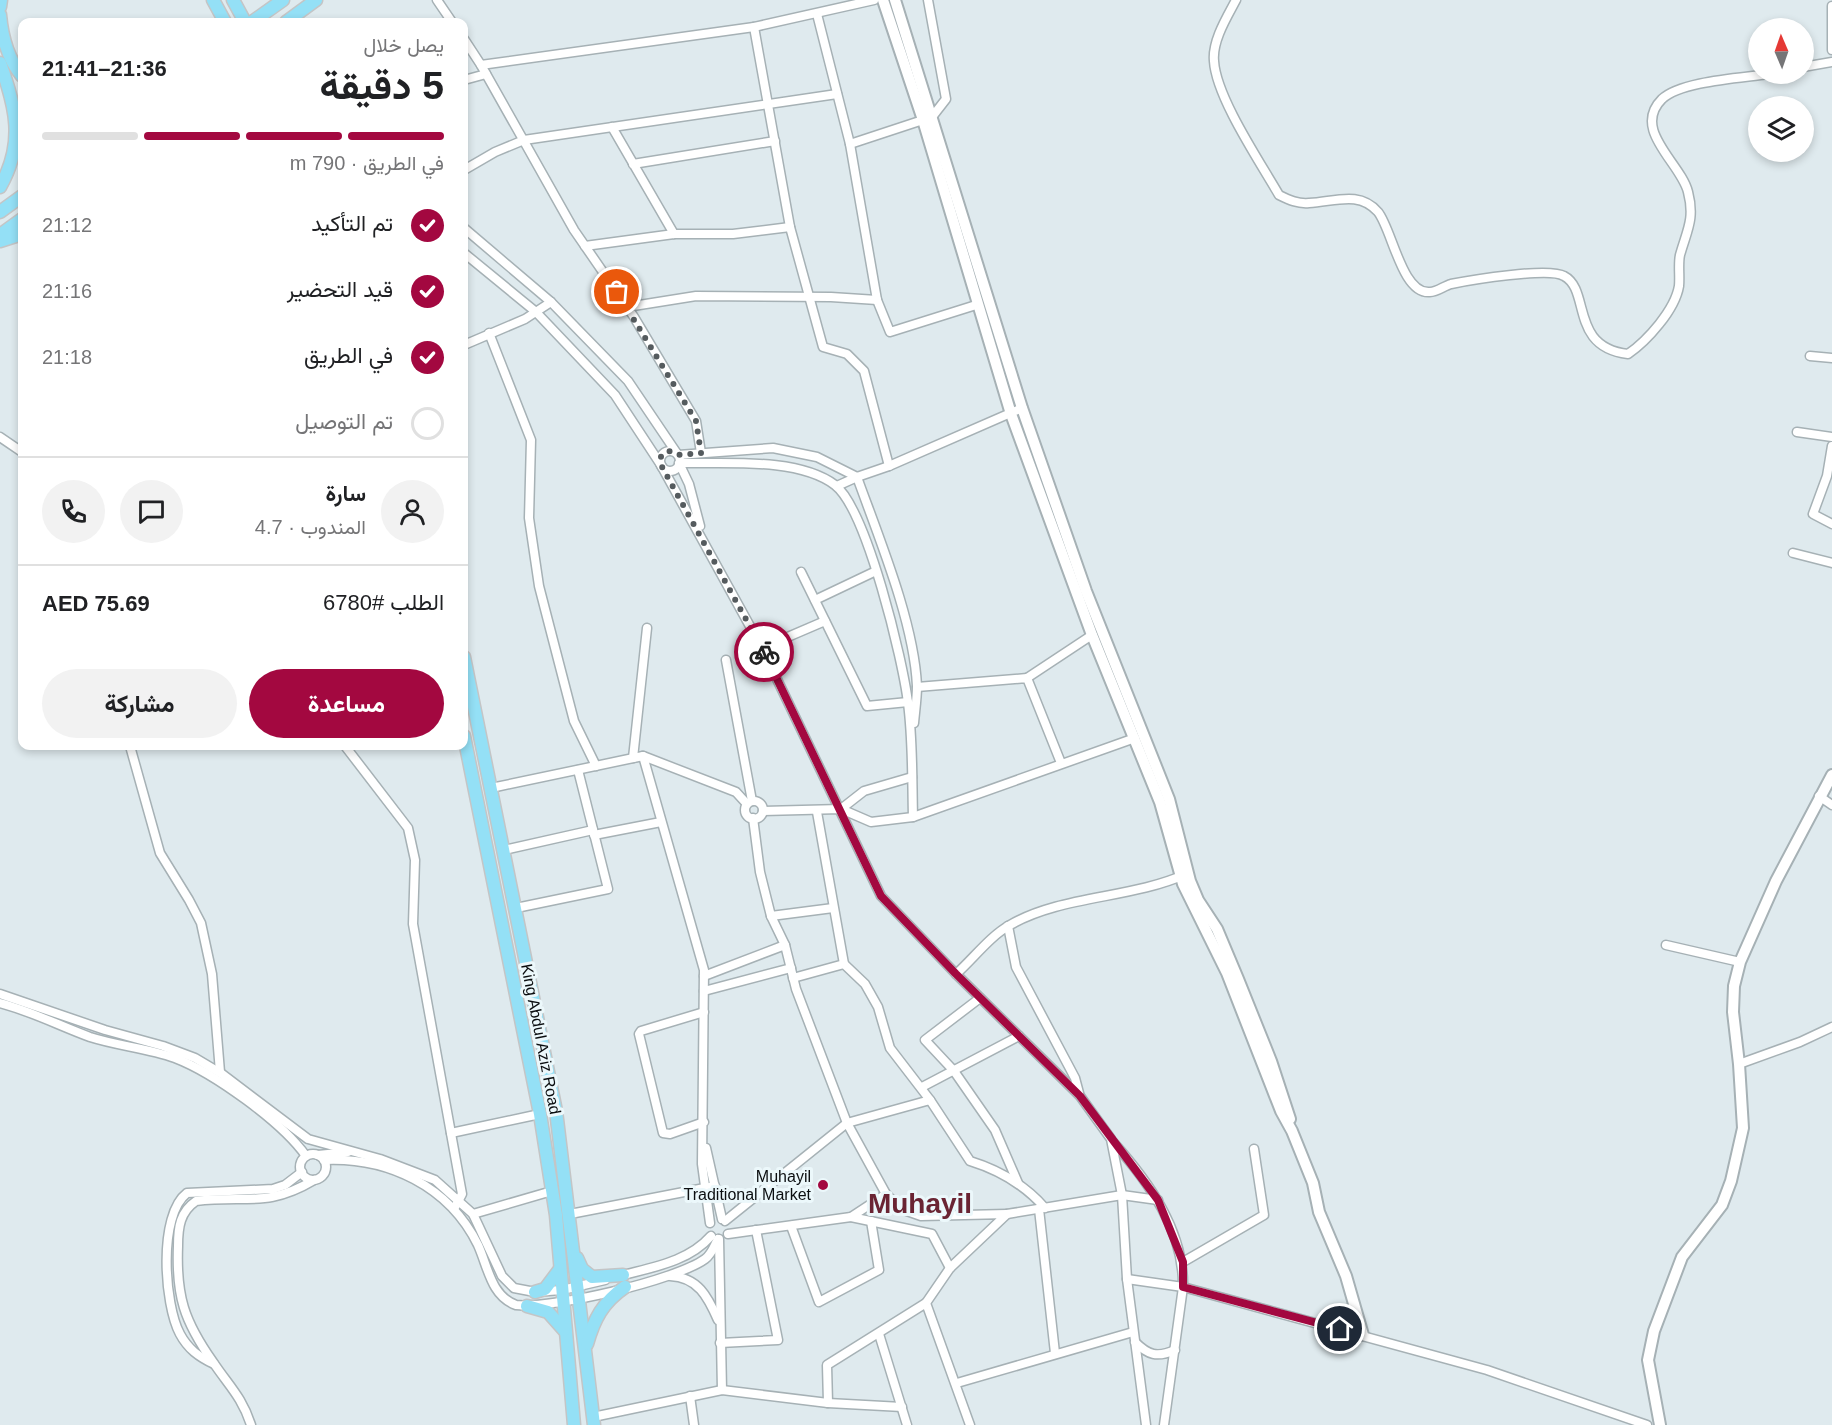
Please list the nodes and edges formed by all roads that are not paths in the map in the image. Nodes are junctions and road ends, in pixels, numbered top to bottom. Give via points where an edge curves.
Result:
1 (2, 0) edge
2 (213, 0) edge
3 (233, 0) edge
4 (283, 0) edge
5 (316, 0) edge
6 (437, 0) edge
7 (874, 0) edge
8 (883, 0) edge
9 (894, 0) edge
10 (928, 0) edge
11 (1236, 0) edge
12 (1832, 6) edge
13 (0, 7) edge
14 (817, 14) junction
15 (0, 15) edge
16 (223, 18) edge
17 (243, 18) edge
18 (259, 18) edge
19 (291, 18) edge
20 (450, 18) edge
21 (754, 27) junction
22 (468, 45) edge
23 (1832, 50) edge
24 (1832, 62) edge
25 (0, 63) edge
26 (481, 65) junction
27 (1814, 66) edge
28 (18, 69) edge
29 (486, 74) junction
30 (2, 76) edge
31 (1748, 77) edge
32 (468, 79) edge
33 (837, 94) junction
34 (768, 104) junction
35 (927, 119) junction
36 (612, 127) junction
37 (524, 140) junction
38 (775, 141) junction
39 (850, 144) junction
40 (633, 164) junction
41 (468, 168) edge
42 (0, 187) edge
43 (18, 199) edge
44 (0, 212) edge
45 (18, 222) edge
46 (790, 227) junction
47 (468, 231) edge
48 (674, 234) junction
49 (0, 235) edge
50 (18, 235) edge
51 (0, 241) edge
52 (585, 246) junction
53 (468, 256) edge
54 (810, 298) junction
55 (877, 300) junction
56 (551, 302) junction
57 (976, 305) junction
58 (627, 307) junction
59 (536, 312) junction
60 (489, 333) junction
61 (468, 343) edge
62 (1810, 356) dead end
63 (1832, 358) edge
64 (1022, 408) junction
65 (1011, 414) junction
66 (1797, 432) dead end
67 (0, 437) edge
68 (1832, 437) edge
69 (1832, 446) edge
70 (18, 449) edge
71 (701, 453) junction
72 (679, 459) junction
73 (661, 465) junction
74 (889, 466) junction
75 (857, 477) junction
76 (1829, 477) edge
77 (837, 486) junction
78 (1832, 524) edge
79 (703, 539) junction
80 (1793, 553) dead end
81 (1832, 563) edge
82 (876, 571) junction
83 (801, 572) dead end
84 (815, 600) junction
85 (825, 621) junction
86 (647, 628) dead end
87 (1092, 635) junction
88 (762, 648) junction
89 (726, 660) dead end
90 (468, 676) edge
91 (1027, 678) junction
92 (917, 687) junction
93 (908, 702) junction
94 (1135, 738) junction
95 (913, 747) junction
96 (131, 750) edge
97 (348, 750) edge
98 (467, 750) edge
99 (643, 756) junction
100 (633, 758) junction
101 (1061, 763) junction
102 (596, 766) junction
103 (578, 770) junction
104 (1832, 775) edge
105 (912, 777) junction
106 (491, 788) junction
107 (1819, 796) junction
108 (749, 802) junction
109 (1832, 805) edge
110 (841, 809) junction
111 (763, 811) junction
112 (817, 812) junction
113 (913, 817) junction
114 (753, 818) junction
115 (661, 822) junction
116 (594, 833) junction
117 (504, 850) junction
118 (1185, 875) junction
119 (516, 908) junction
120 (833, 908) junction
121 (771, 916) junction
122 (1008, 926) junction
123 (785, 945) junction
124 (1666, 945) dead end
125 (1740, 962) junction
126 (844, 964) junction
127 (791, 968) junction
128 (956, 974) junction
129 (704, 976) junction
130 (793, 978) junction
131 (704, 991) junction
132 (0, 994) edge
133 (980, 998) junction
134 (0, 1003) edge
135 (704, 1012) junction
136 (1832, 1027) edge
137 (1019, 1036) junction
138 (1739, 1064) junction
139 (954, 1071) junction
140 (219, 1072) junction
141 (922, 1088) junction
142 (1080, 1096) junction
143 (930, 1100) junction
144 (540, 1114) junction
145 (704, 1122) junction
146 (847, 1123) junction
147 (451, 1133) junction
148 (1111, 1139) junction
149 (1254, 1149) dead end
150 (355, 1151) junction
151 (306, 1156) junction
152 (321, 1158) junction
153 (302, 1172) junction
154 (314, 1180) junction
155 (1018, 1184) junction
156 (710, 1187) junction
157 (552, 1191) junction
158 (886, 1194) junction
159 (1122, 1195) junction
160 (459, 1200) junction
161 (1158, 1200) junction
162 (1042, 1208) junction
163 (454, 1209) junction
164 (570, 1214) junction
165 (1007, 1214) junction
166 (473, 1215) junction
167 (851, 1217) junction
168 (724, 1220) junction
169 (871, 1221) junction
170 (710, 1223) junction
171 (791, 1226) junction
172 (756, 1230) junction
173 (728, 1234) junction
174 (716, 1238) junction
175 (574, 1252) junction
176 (1183, 1262) junction
177 (950, 1268) junction
178 (561, 1269) junction
179 (663, 1276) junction
180 (1127, 1280) junction
181 (624, 1281) junction
182 (1183, 1287) junction
183 (535, 1292) junction
184 (578, 1294) junction
185 (562, 1296) junction
186 (926, 1303) junction
187 (527, 1306) junction
188 (721, 1325) junction
189 (565, 1333) junction
190 (879, 1334) junction
191 (1363, 1335) junction
192 (1134, 1337) junction
193 (720, 1343) junction
194 (1174, 1350) junction
195 (585, 1351) junction
196 (1055, 1353) junction
197 (214, 1365) junction
198 (957, 1383) junction
199 (722, 1390) junction
200 (690, 1396) junction
201 (828, 1403) junction
202 (902, 1407) junction
203 (594, 1421) edge
204 (251, 1425) edge
205 (574, 1425) edge
206 (694, 1425) edge
207 (907, 1425) edge
208 (970, 1425) edge
209 (1146, 1425) edge
210 (1164, 1425) edge
211 (1647, 1425) edge
212 (1660, 1425) edge

1 - 13 main road
2 - 16 main road
3 - 17 main road
4 - 18 main road
5 - 19 main road
6 - 20 street
7 - 14 street
8 - 35 street
9 - 35 street
10 - 35 street via 946,99
11 - 31 street via 1221,29 1213,60 1221,90 1279,195 1308,204 1351,198 1365,201 1379,213 1402,267 1416,288 1429,292 1451,284 1514,275 1563,274 1572,281 1587,327 1598,343 1616,353 1628,354 1638,348 1671,310 1678,290 1680,256 1690,228 1688,189 1659,146 1653,110 1664,98 1684,88
12 - 23 street
14 - 21 street
14 - 33 street
15 - 28 main road via 1,31
21 - 26 street
21 - 34 street
22 - 26 street
24 - 27 street
25 - 30 main road
26 - 29 street
29 - 32 street
29 - 37 street
30 - 42 main road via 15,105 15,137 12,158
33 - 34 street
33 - 39 street
34 - 36 street
34 - 38 street
35 - 39 street
35 - 57 street
35 - 64 street
36 - 37 street
36 - 40 street
37 - 41 street
37 - 52 street
38 - 40 street
38 - 46 street
39 - 55 street
40 - 48 street
43 - 44 main road
45 - 49 main road
46 - 48 street via 733,234
46 - 54 street
47 - 56 street
48 - 52 street
50 - 51 main road
52 - 58 street
53 - 59 street
54 - 55 street
54 - 58 street via 696,296
54 - 74 street via 823,347 847,354 864,371
55 - 57 street via 890,332
56 - 59 street
56 - 72 street via 628,381
57 - 65 street
58 - 71 street via 696,421
59 - 60 street
59 - 73 street via 615,395
60 - 61 street
60 - 102 street via 531,440 529,518 539,586 574,721
62 - 63 street
64 - 65 street
64 - 118 street via 1086,591 1169,799
65 - 74 street
65 - 87 street
66 - 68 street
67 - 70 street
69 - 76 street
71 - 72 street
71 - 75 street via 772,448 817,458
72 - 73 street via 674,470
72 - 73 street via 673,452 664,453
72 - 77 street via 780,466
72 - 79 street
73 - 79 street
74 - 75 street
75 - 77 street
75 - 92 street via 889,567 913,654
76 - 78 street via 1813,514
77 - 82 street via 860,522
79 - 88 street
80 - 81 street
82 - 84 street
82 - 93 street via 902,661
83 - 84 street
84 - 85 street
85 - 88 street
85 - 93 street via 867,706
86 - 100 street
87 - 91 street
87 - 94 street
88 - 110 street
89 - 108 street
90 - 106 main road, King Abdul Aziz Road
91 - 92 street
91 - 101 street
92 - 95 street
93 - 95 street
94 - 101 street
94 - 118 street
95 - 105 street
96 - 140 street via 160,854 201,923 212,975
97 - 147 street via 408,828 415,860 413,924
98 - 144 main road, King Abdul Aziz Road
99 - 100 street
99 - 108 street via 736,792
99 - 115 street
100 - 102 street
101 - 113 street
102 - 103 street
103 - 106 street
103 - 116 street
104 - 107 street
105 - 110 street via 864,791
105 - 113 street
106 - 117 main road, King Abdul Aziz Road
107 - 109 street
107 - 125 street
108 - 111 street via 759,802
108 - 114 street via 746,813
110 - 112 street
110 - 113 street via 872,822
110 - 128 street via 881,896
111 - 112 street
111 - 114 street
112 - 120 street
114 - 121 street
115 - 116 street
115 - 129 street
116 - 117 street
116 - 119 street via 608,889
117 - 119 main road, King Abdul Aziz Road
118 - 122 street via 1037,912
118 - 191 street via 1281,1111 1293,1131 1313,1183 1319,1212 1346,1276
119 - 164 main road, King Abdul Aziz Road via 556,1111
120 - 121 street
120 - 126 street
121 - 123 street
122 - 128 street
122 - 142 street via 1016,967 1075,1078
123 - 127 street
123 - 129 street
124 - 125 street
125 - 138 street via 1733,1012
126 - 130 street
126 - 141 street via 865,984 878,1007 890,1048
127 - 130 street
127 - 131 street
128 - 133 street
129 - 131 street
130 - 146 street
131 - 135 street
132 - 140 street via 163,1046
133 - 137 street
133 - 139 street via 925,1040
134 - 151 street via 93,1038 177,1059 274,1122
135 - 145 street
135 - 145 street via 639,1034 663,1133
136 - 138 street
137 - 139 street
137 - 142 street
138 - 212 street via 1743,1128 1731,1181 1722,1205 1682,1257 1654,1331 1648,1360
139 - 141 street
139 - 155 street via 995,1130
140 - 150 street via 308,1139
141 - 143 street
142 - 148 street
143 - 146 street
143 - 155 street via 970,1161 990,1167
144 - 147 street
144 - 157 main road, King Abdul Aziz Road
145 - 156 street
146 - 158 street
146 - 168 street
147 - 160 street via 462,1194
148 - 159 street
148 - 161 street
149 - 176 street via 1264,1215
150 - 152 street
150 - 160 street via 435,1180
151 - 152 street
151 - 153 street via 301,1162
152 - 154 street via 325,1173
152 - 163 street via 354,1159 400,1173 422,1183
153 - 154 street
153 - 197 street via 273,1189 187,1193 173,1210 168,1233 169,1288 179,1332 199,1357
154 - 197 street via 278,1197 196,1201 183,1214 177,1263 183,1311
155 - 162 street via 1030,1191
156 - 164 street
156 - 168 street
156 - 170 street
157 - 166 street
157 - 178 main road, King Abdul Aziz Road
158 - 165 street via 901,1209 921,1216
158 - 167 street
159 - 161 street
159 - 162 street
159 - 180 street
160 - 163 street
160 - 166 street
161 - 176 street
162 - 165 street
162 - 196 street
163 - 187 street via 468,1227 497,1291 509,1302
164 - 175 main road, King Abdul Aziz Road
165 - 177 street
166 - 183 street via 506,1284 522,1292
167 - 169 street
167 - 171 street
168 - 170 street
168 - 173 street
169 - 171 street via 879,1270 819,1302
169 - 177 street via 932,1234
170 - 174 street via 708,1229
171 - 172 street
172 - 173 street
172 - 193 street via 778,1340
173 - 174 street
174 - 179 street via 704,1260
174 - 181 street via 678,1260
174 - 188 street
175 - 181 main road via 582,1269 592,1277
175 - 184 main road, King Abdul Aziz Road
176 - 182 street
177 - 186 street
178 - 183 main road via 545,1289
178 - 185 main road, King Abdul Aziz Road
179 - 181 street
179 - 188 street via 684,1277 708,1295
180 - 182 street
180 - 192 street
181 - 184 street
181 - 195 main road via 601,1308
182 - 191 street
182 - 194 street
183 - 185 street
184 - 185 street
184 - 195 main road, King Abdul Aziz Road
185 - 187 street
185 - 189 main road, King Abdul Aziz Road
186 - 190 street
186 - 198 street
187 - 189 main road via 548,1312
188 - 193 street
189 - 205 main road, King Abdul Aziz Road
190 - 201 street via 827,1365
190 - 202 street
191 - 211 street via 1487,1370
192 - 194 street via 1148,1354 1155,1356
192 - 196 street
192 - 209 street
193 - 199 street
194 - 210 street
195 - 203 main road, King Abdul Aziz Road
196 - 198 street
197 - 204 street via 243,1402
198 - 208 street
199 - 200 street
199 - 201 street
200 - 203 street
200 - 206 street
201 - 202 street
202 - 207 street

